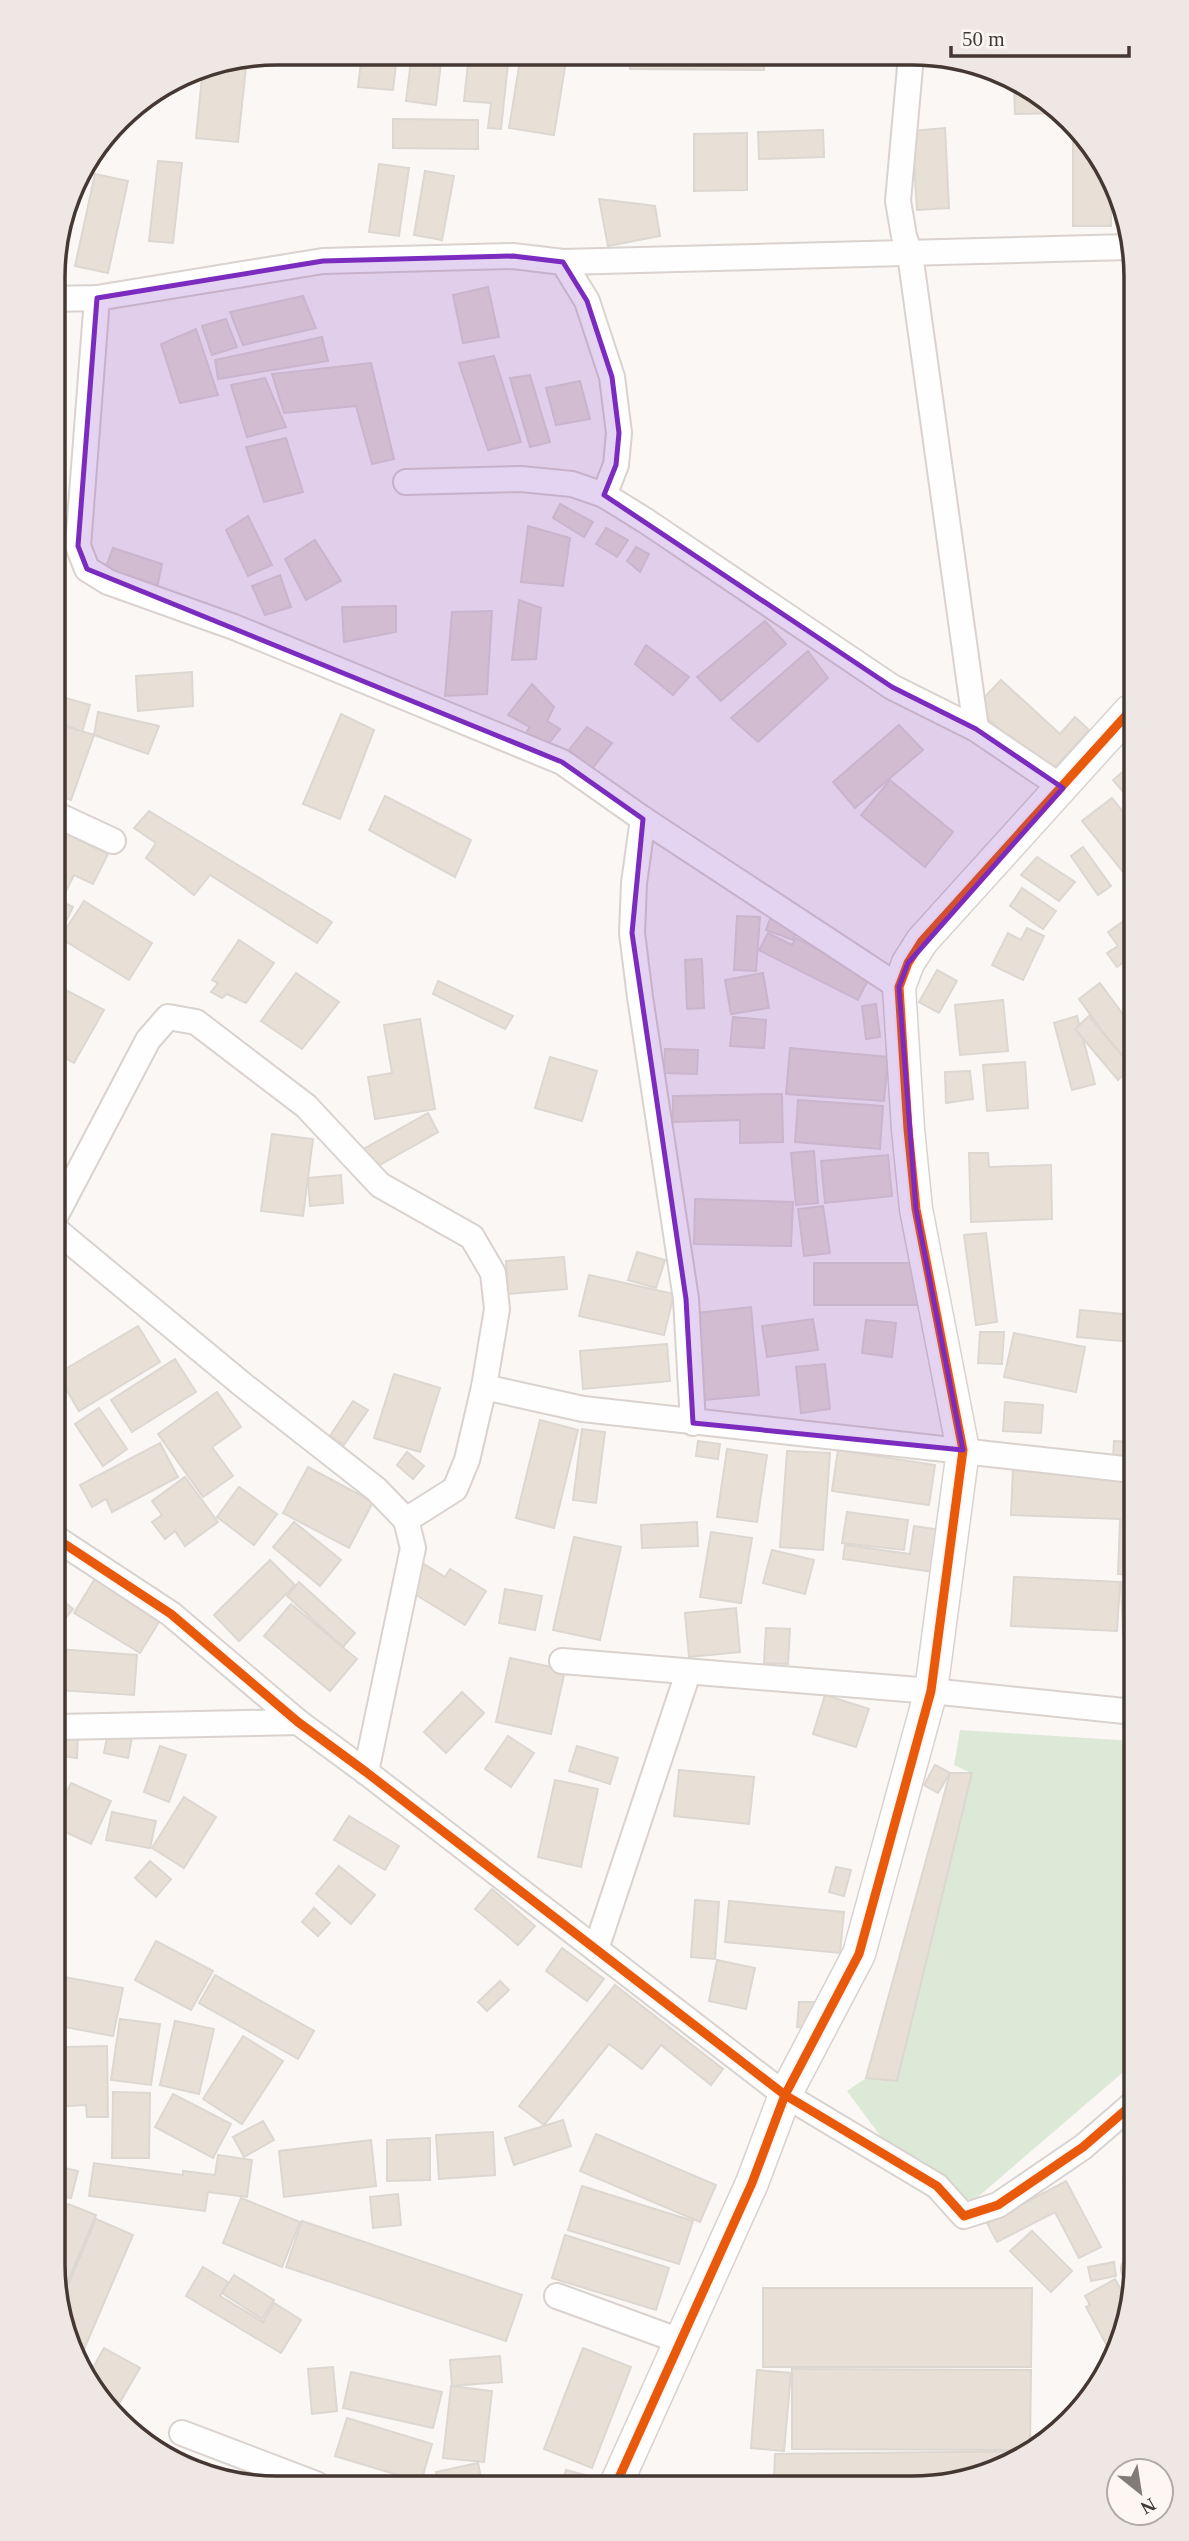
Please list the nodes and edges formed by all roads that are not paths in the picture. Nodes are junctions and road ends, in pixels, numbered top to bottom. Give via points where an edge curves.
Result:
1 (910, 65) edge
2 (1122, 247) edge
3 (911, 254) junction
4 (563, 262) junction
5 (97, 298) junction
6 (65, 299) edge
7 (406, 482) dead end
8 (604, 495) junction
9 (1124, 717) edge
10 (975, 729) junction
11 (1063, 788) junction
12 (65, 819) edge
13 (643, 820) junction
14 (113, 841) dead end
15 (899, 987) junction
16 (65, 1198) edge
17 (65, 1237) edge
18 (484, 1387) junction
19 (693, 1423) junction
20 (963, 1450) junction
21 (1124, 1469) edge
22 (406, 1520) junction
23 (65, 1544) edge
24 (562, 1661) dead end
25 (688, 1673) junction
26 (931, 1691) junction
27 (1124, 1711) edge
28 (298, 1722) junction
29 (65, 1727) edge
30 (366, 1772) junction
31 (596, 1949) junction
32 (785, 2095) junction
33 (1124, 2112) edge
34 (557, 2296) dead end
35 (681, 2341) junction
36 (182, 2433) dead end
37 (295, 2476) edge
38 (620, 2476) edge

1 - 3 street via 898,201
2 - 3 street
3 - 4 street
3 - 10 street
4 - 5 street via 513,256 323,261
4 - 8 street via 587,301 612,377 619,433 616,466
5 - 6 street
5 - 13 street via 78,546 87,569 108,582 234,627 562,762
7 - 8 street via 520,479 572,484
8 - 10 street via 892,687
9 - 11 street
10 - 11 street
11 - 15 street via 922,941
12 - 14 street
13 - 15 street
13 - 19 street via 632,933 686,1299
15 - 20 street via 916,1209
16 - 18 street via 149,1040 169,1017 196,1022 306,1106 380,1185 472,1237 493,1273 497,1309
17 - 22 street via 376,1489
18 - 19 street via 583,1409
18 - 22 street via 467,1460 454,1489
19 - 20 street
20 - 21 street
20 - 26 street
22 - 30 street via 413,1548
23 - 28 street via 171,1615
24 - 25 street
25 - 26 street
25 - 31 street
26 - 27 street
26 - 32 street via 859,1954
28 - 29 street
28 - 30 street
30 - 31 street
31 - 32 street
32 - 33 street via 937,2186 964,2216 998,2204 1083,2147
32 - 35 street
34 - 35 street
35 - 38 street
36 - 37 street

